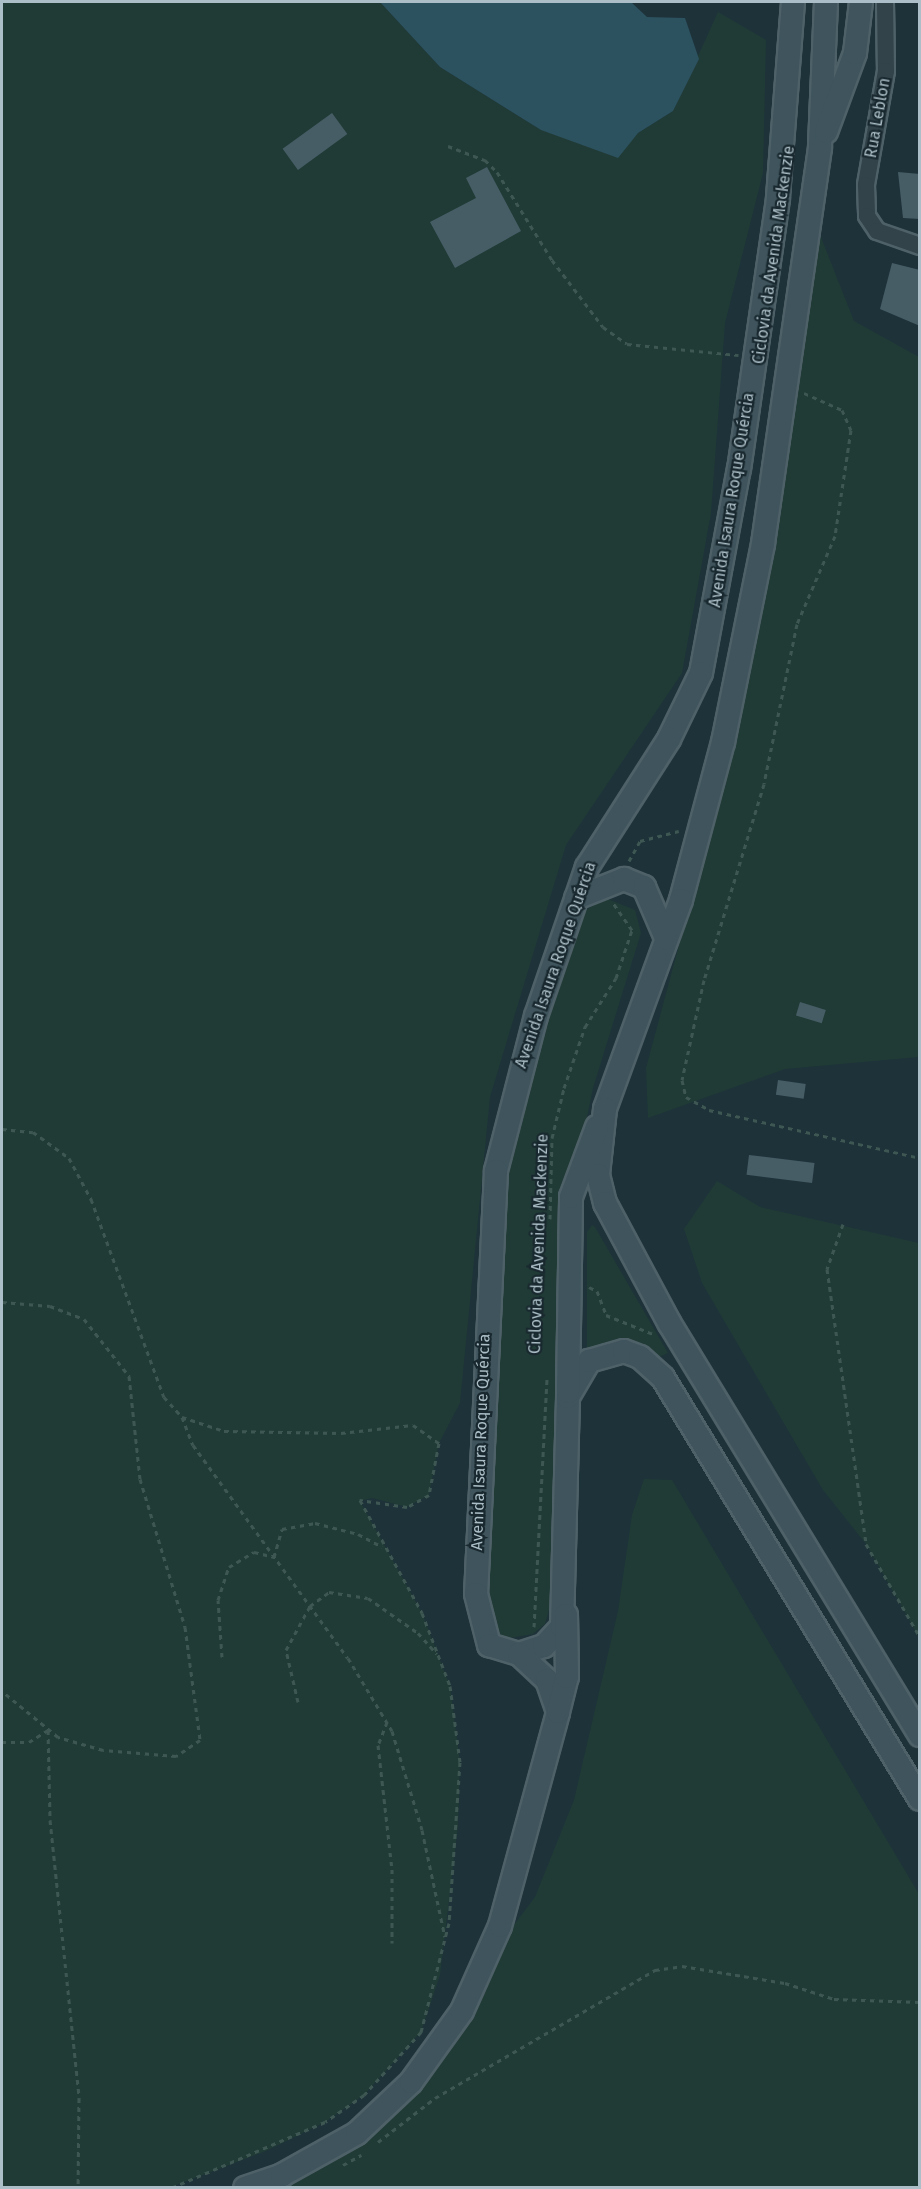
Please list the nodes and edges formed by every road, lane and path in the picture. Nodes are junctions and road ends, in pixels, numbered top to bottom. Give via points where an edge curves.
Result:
1 (793, 2) edge
2 (826, 2) edge
3 (861, 2) edge
4 (885, 2) edge
5 (448, 146) dead end
6 (820, 148) junction
7 (920, 246) edge
8 (756, 355) junction
9 (785, 387) junction
10 (683, 821) dead end
11 (624, 879) junction
12 (576, 898) junction
13 (666, 938) junction
14 (605, 1109) junction
15 (2, 1129) edge
16 (920, 1158) edge
17 (843, 1224) dead end
18 (550, 1227) dead end
19 (2, 1302) edge
20 (548, 1370) dead end
21 (568, 1397) junction
22 (182, 1417) junction
23 (384, 1548) junction
24 (274, 1557) junction
25 (310, 1606) junction
26 (566, 1614) junction
27 (534, 1627) dead end
28 (920, 1638) edge
29 (519, 1654) junction
30 (222, 1657) dead end
31 (439, 1657) junction
32 (2, 1691) edge
33 (298, 1702) dead end
34 (558, 1712) junction
35 (387, 1722) junction
36 (48, 1730) junction
37 (920, 1735) edge
38 (2, 1742) edge
39 (920, 1799) edge
40 (446, 1940) junction
41 (392, 1943) dead end
42 (920, 2002) edge
43 (372, 2146) dead end
44 (363, 2153) dead end
45 (336, 2168) dead end
46 (78, 2187) edge
47 (171, 2187) edge
48 (245, 2187) edge

1 - 8 main road, Avenida Isaura Roque Quércia via 779,188
2 - 6 main road, Avenida Isaura Roque Quércia
3 - 6 main road via 855,53
4 - 7 street, Rua Leblon via 886,71 866,185 867,216 878,231
5 - 8 path via 484,160 497,172 552,260 603,327 619,338 638,345
6 - 9 main road, Avenida Isaura Roque Quércia
8 - 12 main road, Avenida Isaura Roque Quércia via 701,673 669,739 587,867
9 - 13 main road, Avenida Isaura Roque Quércia via 763,544 723,742
9 - 16 path via 842,410 851,430 835,536 797,624 764,784 708,969 682,1080 686,1097 709,1110
10 - 11 path, Ciclovia da Avenida Mackenzie via 672,836 640,841
11 - 12 main road
11 - 13 main road via 644,887
11 - 18 path, Ciclovia da Avenida Mackenzie via 612,906 632,930 615,978 585,1027 564,1088 552,1138
12 - 29 main road, Avenida Isaura Roque Quércia via 536,1016 496,1171 476,1594 489,1645
13 - 14 main road, Avenida Isaura Roque Quércia
14 - 21 main road, Avenida Isaura Roque Quércia via 571,1197
14 - 37 main road, Avenida Isaura Roque Quércia via 598,1175 621,1235
15 - 22 path via 33,1132 69,1158 91,1199 164,1397
17 - 28 path via 827,1269 866,1544
19 - 36 path via 50,1306 84,1319 129,1376 140,1479 185,1627 200,1740 176,1756 103,1750
20 - 27 path, Ciclovia da Avenida Mackenzie
21 - 26 main road, Avenida Isaura Roque Quércia
21 - 39 main road, Avenida Isaura Roque Quércia via 589,1361 607,1353 624,1352 653,1366
22 - 23 path via 224,1431 341,1433 413,1425 430,1432 439,1443 429,1495 407,1507 360,1500
22 - 24 path via 193,1445
23 - 24 path via 358,1534 297,1523 282,1528
23 - 31 path via 422,1613
24 - 25 path
24 - 30 path via 254,1552 229,1567 218,1600
25 - 31 path via 328,1592 368,1598 418,1633
25 - 33 path via 286,1650
25 - 35 path
26 - 29 main road via 555,1637
26 - 34 main road, Avenida Isaura Roque Quércia via 567,1677
29 - 34 main road via 548,1680
31 - 40 path via 450,1686 460,1762
32 - 36 path
34 - 48 main road, Avenida Isaura Roque Quércia via 500,1926 462,2011 411,2082 357,2133 282,2175
35 - 40 path via 422,1830
35 - 41 path via 378,1745 392,1869
36 - 38 path via 29,1742
36 - 46 path via 50,1820 79,2098
40 - 47 path via 420,2032 363,2095 325,2122 266,2151
42 - 43 path via 834,1999 785,1983 682,1966 656,1970 435,2098
44 - 45 path

